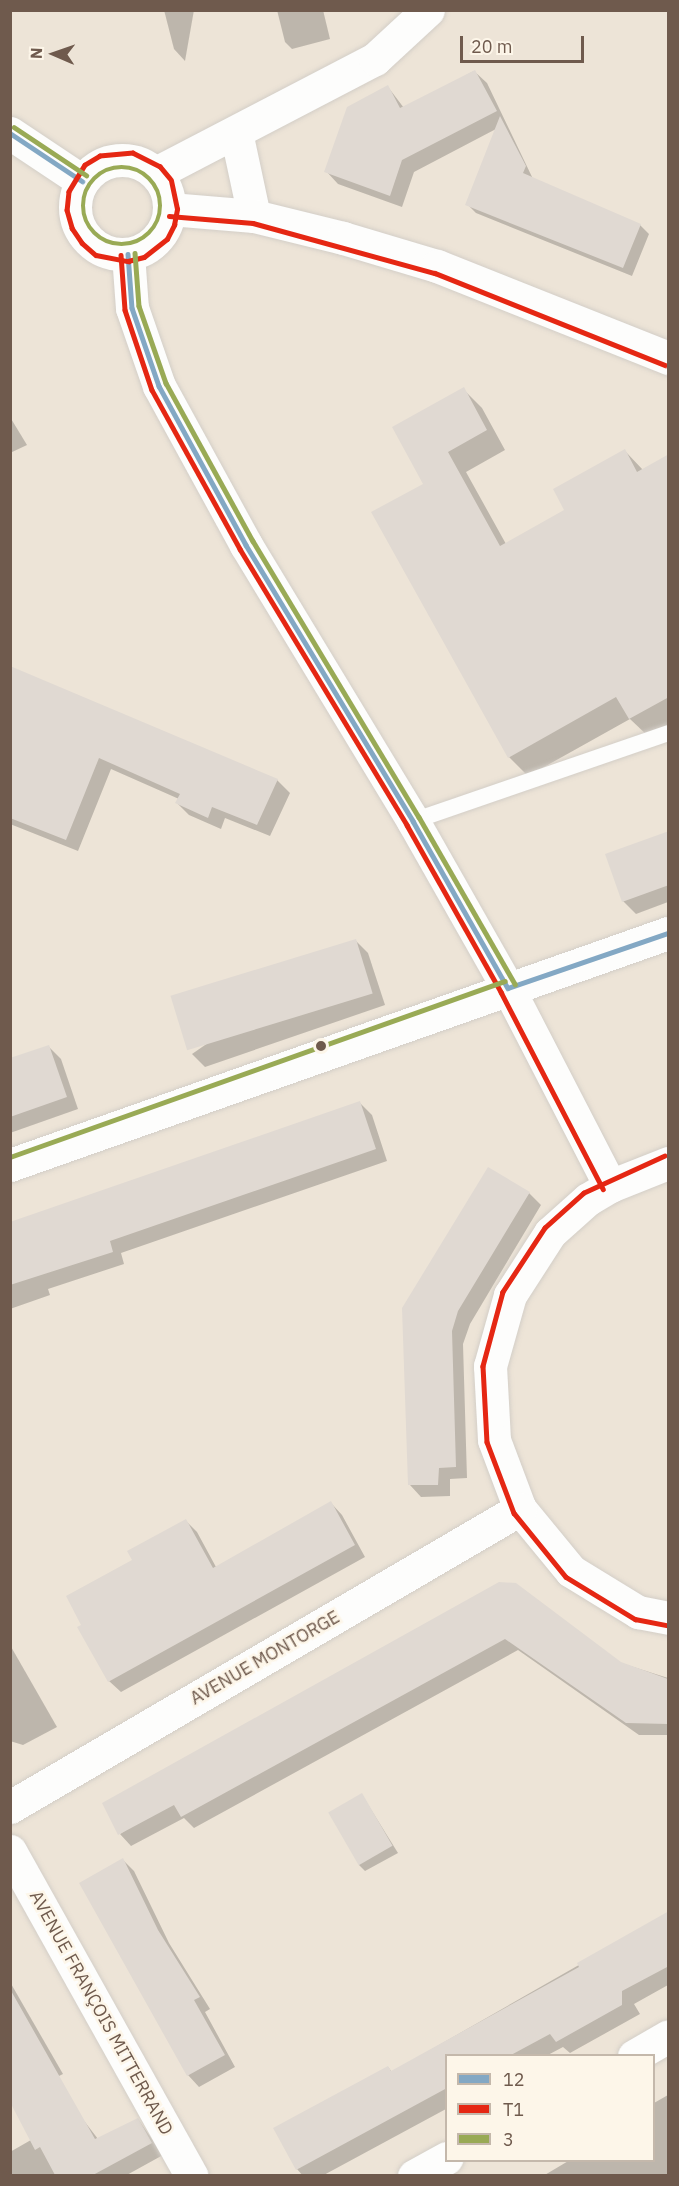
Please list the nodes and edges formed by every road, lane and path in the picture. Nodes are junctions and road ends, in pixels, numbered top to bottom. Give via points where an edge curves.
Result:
1 (428, 10) edge
2 (236, 132) junction
3 (10, 133) edge
4 (156, 173) junction
5 (82, 181) junction
6 (170, 209) junction
7 (254, 216) junction
8 (128, 254) junction
9 (669, 358) edge
10 (669, 733) edge
11 (413, 820) junction
12 (669, 933) edge
13 (508, 988) junction
14 (669, 1163) edge
15 (10, 1165) edge
16 (610, 1186) junction
17 (520, 1509) junction
18 (669, 1618) edge
19 (10, 1807) edge
20 (10, 1851) edge
21 (669, 2036) edge
22 (636, 2054) edge
23 (445, 2159) edge
24 (192, 2175) edge
25 (414, 2175) edge

1 - 2 street via 375,59
2 - 4 street
2 - 7 street
3 - 5 street
4 - 5 street via 131,160 117,159 91,170
4 - 6 street via 164,183
5 - 8 street via 75,210 87,238 99,248
6 - 7 street
6 - 8 street via 161,234 152,243
7 - 9 street via 437,266
8 - 11 street via 132,308 159,386 246,545
10 - 11 lane
11 - 13 street
12 - 13 street
13 - 15 street
13 - 16 street
14 - 16 street
16 - 17 street via 588,1199 550,1233 510,1295 491,1377 494,1440
17 - 18 street via 571,1571 638,1612
17 - 19 street, AVENUE MONTORGE
20 - 24 street, AVENUE FRANÇOIS MITTERRAND
21 - 22 street
23 - 25 street

